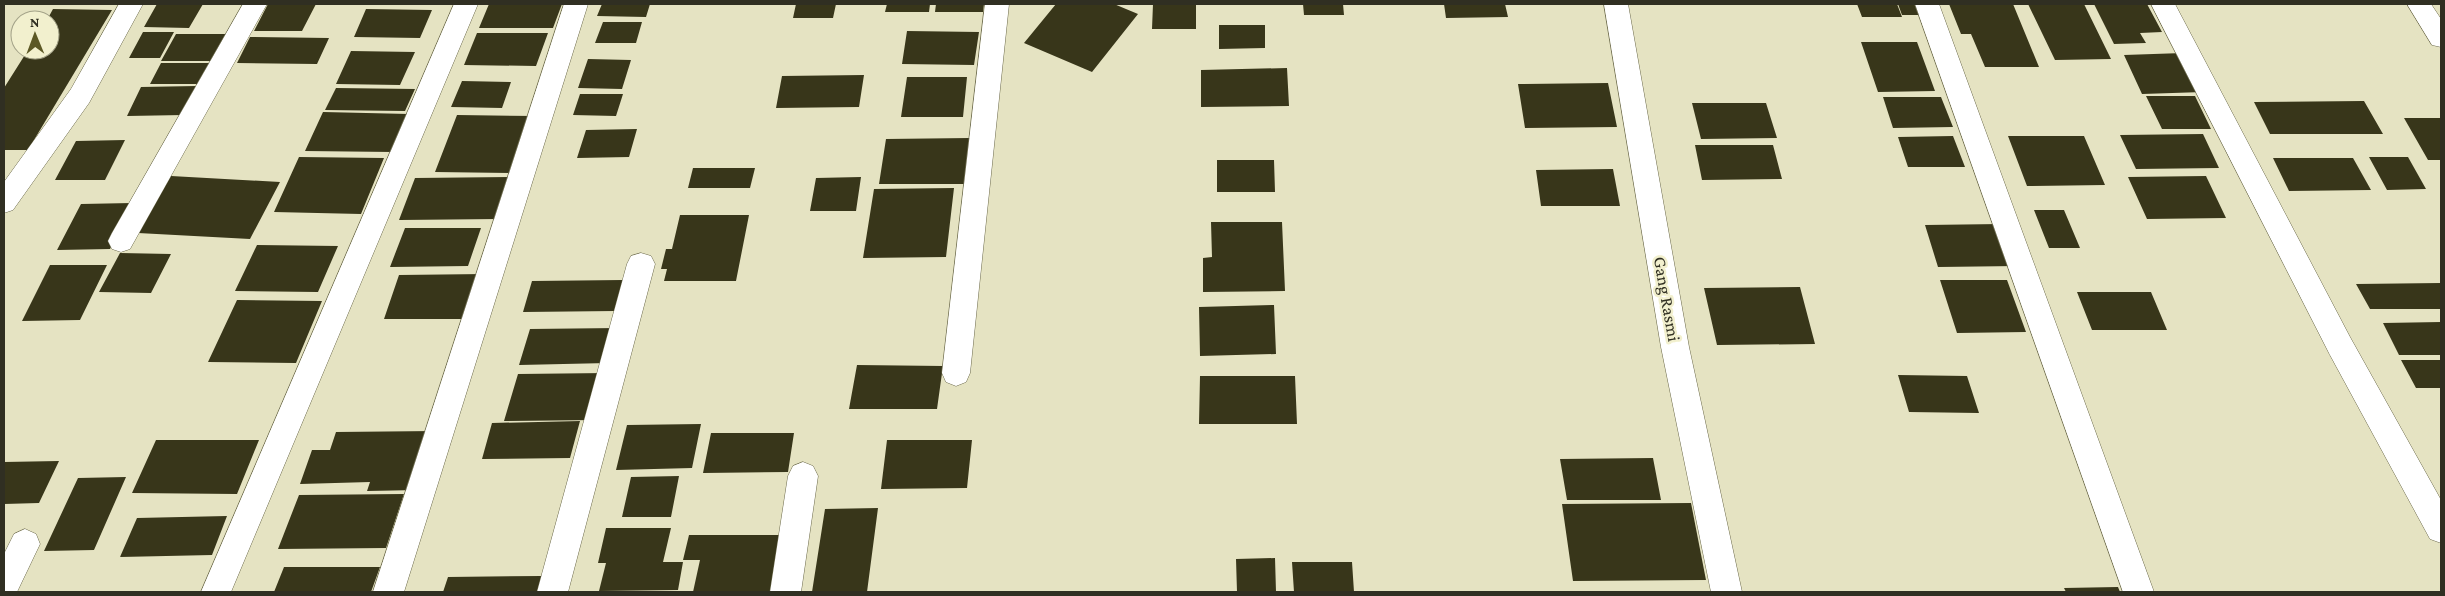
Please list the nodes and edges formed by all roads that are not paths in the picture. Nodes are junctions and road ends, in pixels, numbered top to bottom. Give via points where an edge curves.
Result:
1 (131, 4) edge
2 (255, 4) edge
3 (466, 4) edge
4 (576, 4) edge
5 (997, 4) edge
6 (1616, 4) edge
7 (1927, 4) edge
8 (2163, 4) edge
9 (2419, 4) edge
10 (2441, 38) edge
11 (4, 202) edge
12 (121, 242) dead end
13 (641, 264) dead end
14 (956, 373) dead end
15 (803, 476) dead end
16 (2441, 529) edge
17 (25, 544) dead end
18 (4, 586) edge
19 (216, 592) edge
20 (388, 592) edge
21 (552, 592) edge
22 (785, 592) edge
23 (1727, 592) edge
24 (2139, 592) edge

1 - 11 street via 80,96
2 - 12 street
3 - 19 street
4 - 20 street
5 - 14 street
6 - 23 street, Gang Rasmi via 1675,347
7 - 24 street
8 - 16 street via 2340,346
9 - 10 street
13 - 21 street
15 - 22 street
17 - 18 street

